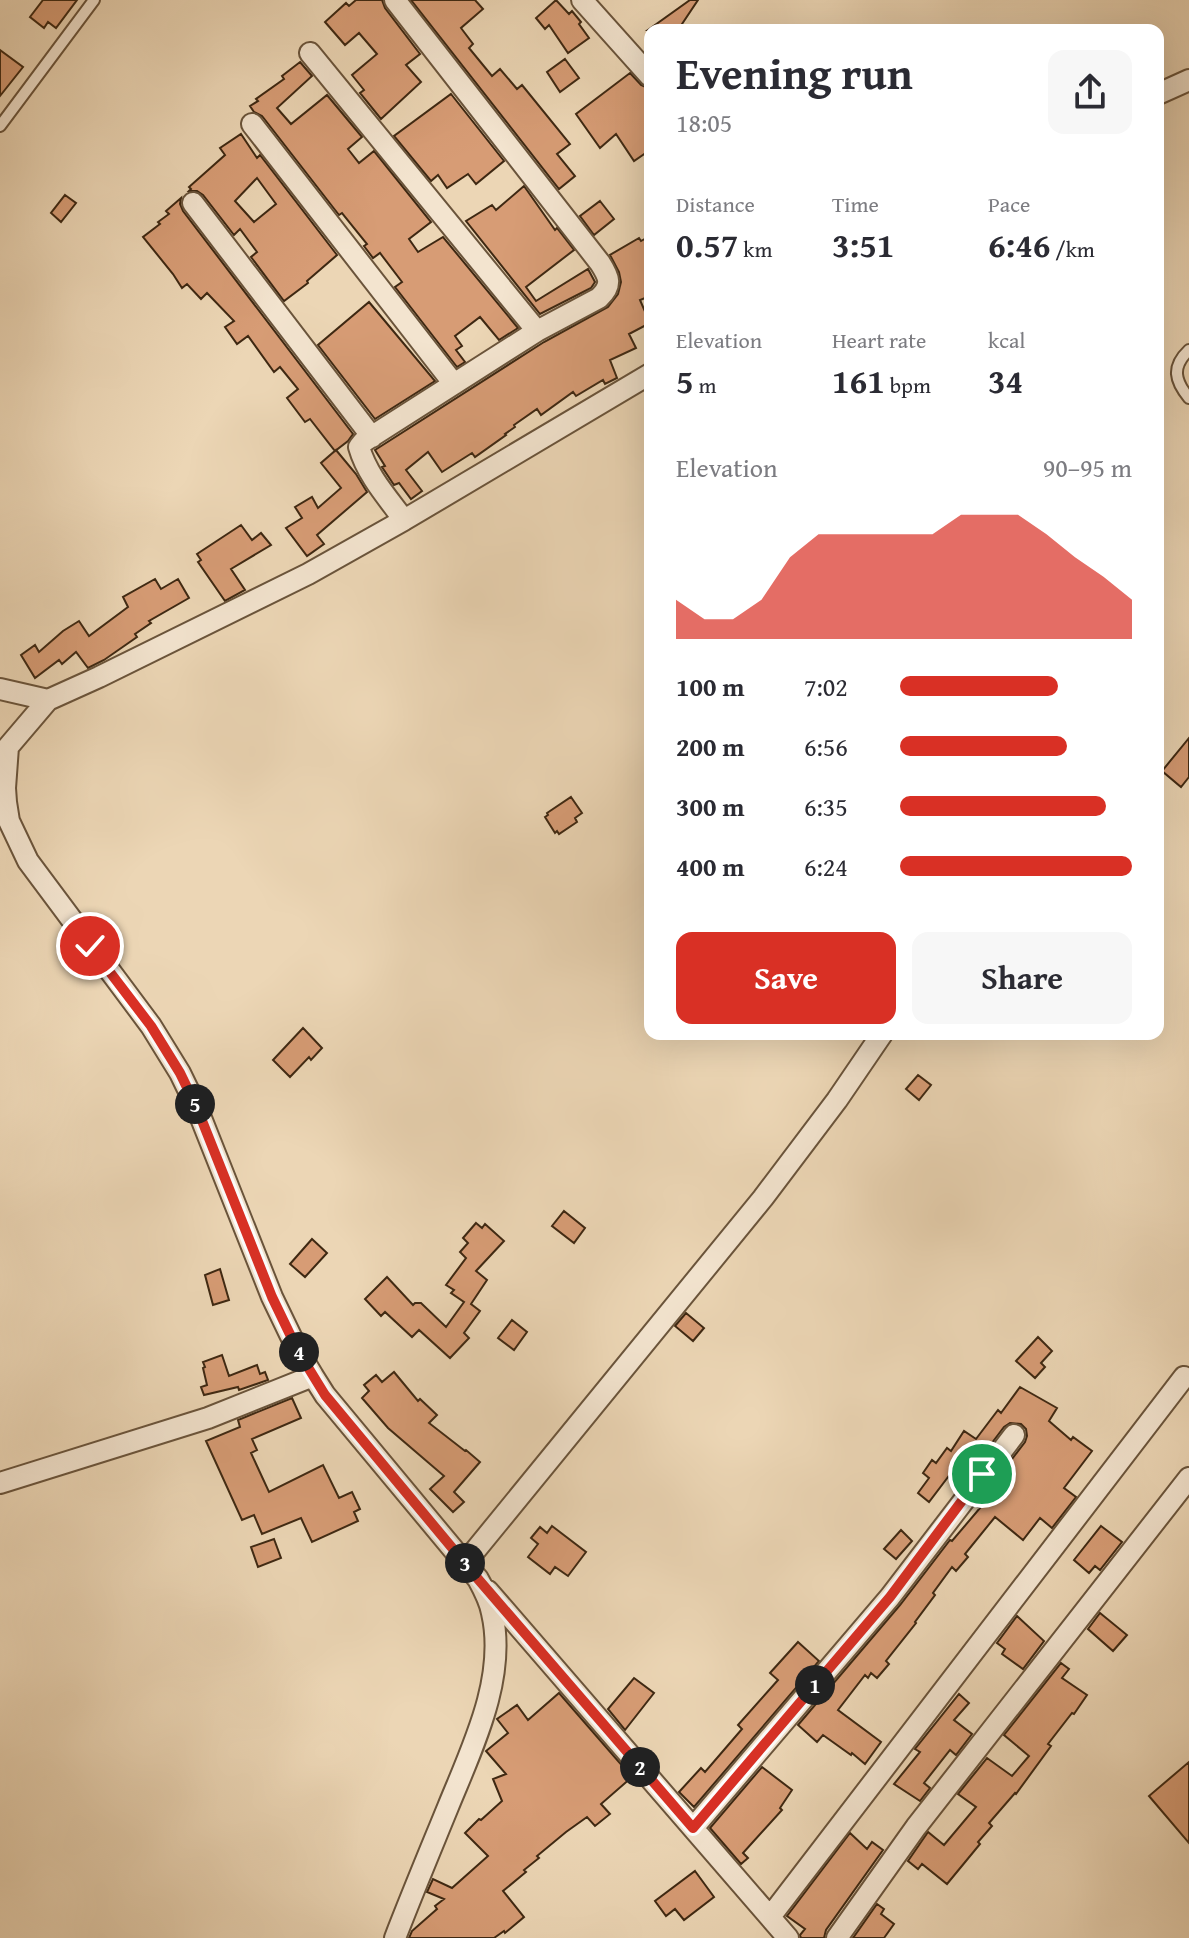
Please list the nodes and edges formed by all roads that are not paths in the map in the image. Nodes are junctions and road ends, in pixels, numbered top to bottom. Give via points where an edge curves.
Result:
1 (94, 0) edge
2 (395, 0) edge
3 (582, 0) edge
4 (310, 53) dead end
5 (644, 69) edge
6 (1189, 80) edge
7 (1164, 91) edge
8 (252, 124) dead end
9 (0, 126) edge
10 (193, 203) dead end
11 (537, 331) junction
12 (1189, 350) edge
13 (644, 378) edge
14 (454, 384) junction
15 (1189, 398) edge
16 (372, 437) junction
17 (404, 520) junction
18 (0, 689) edge
19 (48, 700) junction
20 (4, 742) edge
21 (878, 1040) edge
22 (313, 1376) junction
23 (1184, 1377) dead end
24 (1014, 1435) dead end
25 (1189, 1478) edge
26 (0, 1483) edge
27 (472, 1571) junction
28 (693, 1828) junction
29 (770, 1917) junction
30 (395, 1938) edge
31 (788, 1938) edge
32 (837, 1938) edge

1 - 9 lane
2 - 11 street via 606,272 607,291 599,298
3 - 5 street
4 - 11 street
6 - 7 street
8 - 14 street
10 - 16 street
11 - 14 street
12 - 15 lane via 1177,373 1179,387
13 - 17 street
14 - 16 street
16 - 17 street via 359,447 362,457
17 - 19 street via 255,601
18 - 19 street
19 - 20 street
20 - 22 street via 6,802 18,842 180,1073 272,1297
21 - 27 street via 763,1198
22 - 26 street via 208,1418
22 - 27 street
23 - 29 street
24 - 28 street via 890,1597
25 - 32 street via 916,1827
27 - 28 street
27 - 30 street via 495,1626 488,1696 482,1724
28 - 29 street
29 - 31 street

